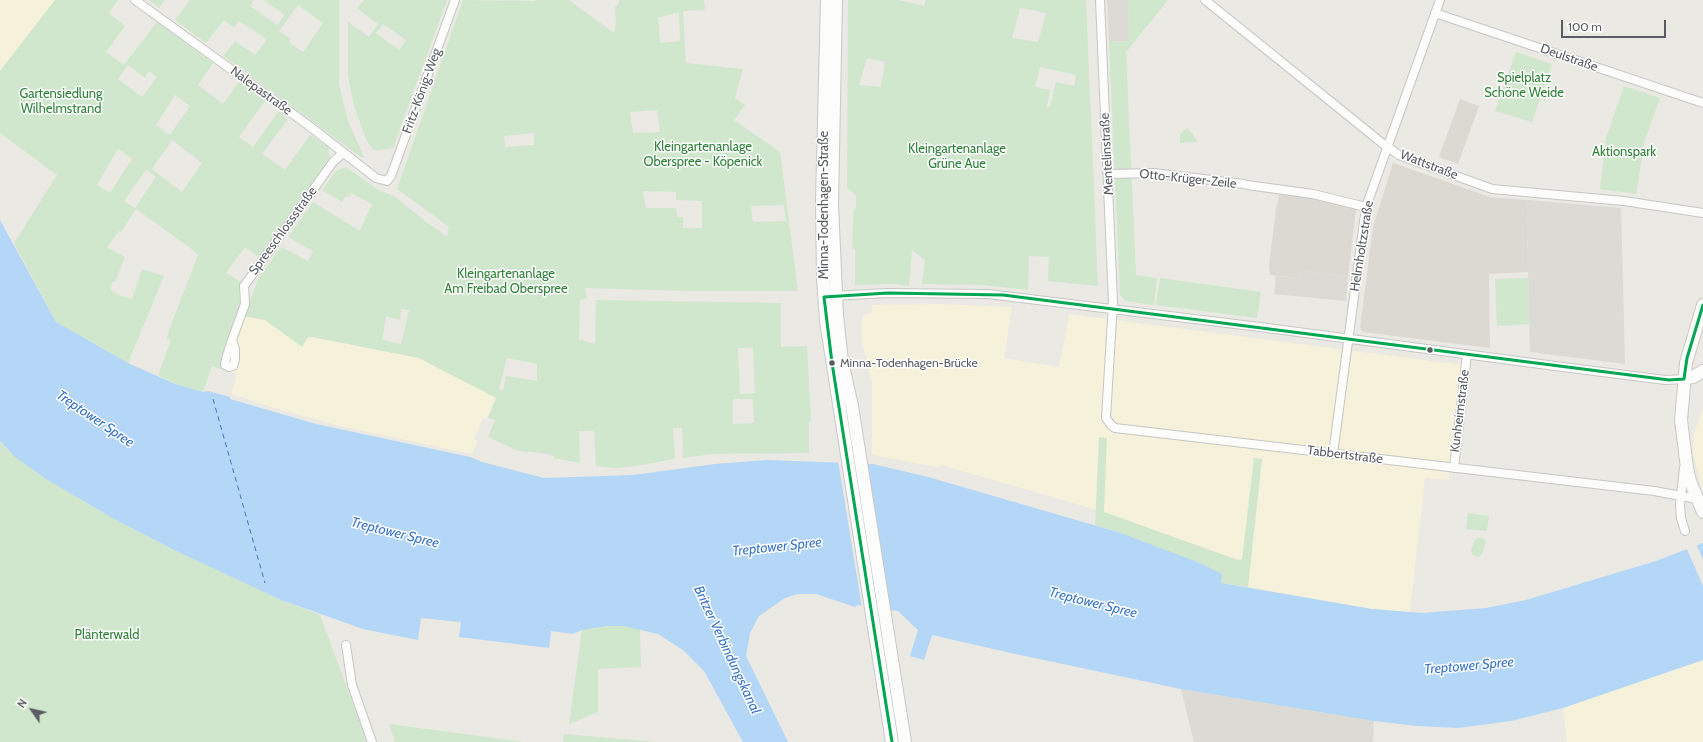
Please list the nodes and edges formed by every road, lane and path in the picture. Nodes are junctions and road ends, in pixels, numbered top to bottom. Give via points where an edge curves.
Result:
1 (135, 0) edge
2 (455, 0) edge
3 (827, 0) edge
4 (836, 0) edge
5 (1100, 0) edge
6 (1206, 0) edge
7 (1440, 0) edge
8 (1435, 14) junction
9 (1703, 103) edge
10 (1388, 147) junction
11 (342, 152) junction
12 (1108, 174) junction
13 (387, 181) joint
14 (1366, 207) junction
15 (1703, 213) edge
16 (830, 297) junction
17 (1703, 305) edge
18 (1112, 309) junction
19 (1348, 339) junction
20 (232, 340) dead end
21 (1467, 354) junction
22 (1703, 371) edge
23 (1684, 379) junction
24 (1333, 454) junction
25 (1685, 461) junction
26 (1454, 468) junction
27 (1680, 495) junction
28 (1698, 499) junction
29 (1703, 512) edge
30 (1685, 531) dead end
31 (346, 645) dead end
32 (372, 742) edge
33 (892, 742) edge
34 (905, 742) edge

1 - 11 street, Nalepastraße
2 - 13 street, Fritz-König-Weg via 392,176
3 - 16 main road, Minna-Todenhagen-Straße via 822,202 823,278
4 - 16 main road, Minna-Todenhagen-Straße
5 - 12 street, Mentelinstraße
6 - 10 street, Wattstraße
7 - 8 street, Helmholtzstraße
8 - 9 street, Deulstraße
8 - 10 street, Helmholtzstraße
10 - 14 street, Helmholtzstraße
10 - 15 street, Wattstraße via 1399,154 1492,189 1624,200
11 - 13 street, Nalepastraße via 376,178
11 - 20 street, Spreeschlossstraße via 248,278 244,286 245,304
12 - 14 street, Otto-Krüger-Zeile via 1159,173 1316,194
12 - 18 street, Mentelinstraße
14 - 19 street, Helmholtzstraße
16 - 18 street via 888,293 988,294
16 - 33 main road, Minna-Todenhagen-Straße via 829,342
16 - 34 main road, Minna-Todenhagen-Straße via 852,406
17 - 23 main road via 1687,358
18 - 19 street
18 - 24 street, Tabbertstraße via 1106,418 1115,428
19 - 21 street
19 - 24 street, Helmholtzstraße
21 - 23 street via 1658,379
21 - 26 street, Kunheimstraße
22 - 23 main road
23 - 25 main road via 1681,420
24 - 26 street, Tabbertstraße
25 - 27 street
25 - 28 main road
26 - 27 street, Tabbertstraße
27 - 28 street, Tabbertstraße
27 - 30 street via 1681,518
28 - 29 main road
31 - 32 street via 352,685

